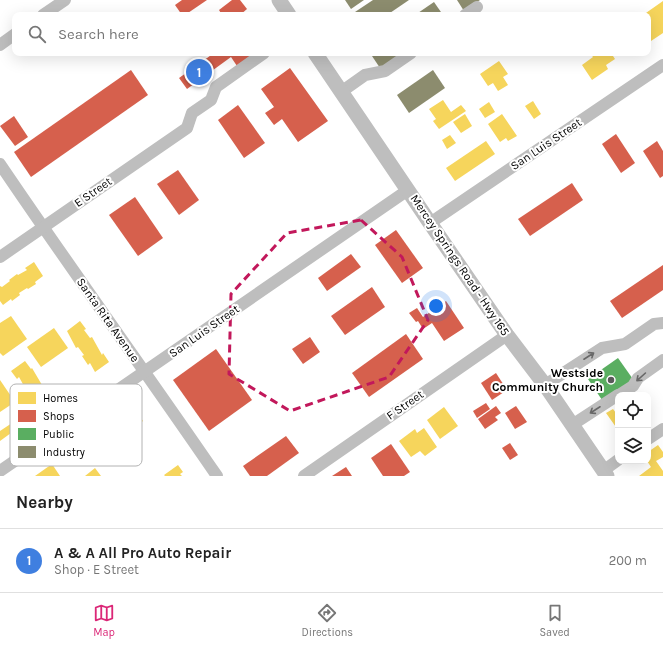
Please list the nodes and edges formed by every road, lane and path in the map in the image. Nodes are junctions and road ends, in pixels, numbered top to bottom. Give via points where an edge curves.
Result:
1 (65, 0) edge
2 (279, 0) edge
3 (477, 7) dead end
4 (47, 12) edge
5 (287, 12) edge
6 (470, 12) edge
7 (12, 36) edge
8 (0, 44) edge
9 (260, 56) edge
10 (317, 56) edge
11 (407, 56) edge
12 (663, 65) edge
13 (341, 92) junction
14 (0, 164) edge
15 (408, 190) junction
16 (430, 223) junction
17 (43, 227) junction
18 (0, 257) edge
19 (663, 323) edge
20 (507, 335) junction
21 (663, 360) edge
22 (146, 372) junction
23 (128, 384) edge
24 (545, 385) junction
25 (623, 392) edge
26 (615, 397) edge
27 (572, 425) junction
28 (663, 429) edge
29 (651, 437) edge
30 (615, 463) edge
31 (10, 464) edge
32 (0, 471) edge
33 (605, 473) edge
34 (217, 476) edge
35 (304, 476) edge

1 - 4 street
2 - 5 main road
3 - 6 street
7 - 8 street
9 - 17 street, E Street via 216,87 211,100 192,113 186,128
10 - 13 main road, Mercey Springs Road - Hwy 165
11 - 13 street via 385,71 365,76
12 - 16 street, San Luis Street
13 - 15 main road, Mercey Springs Road - Hwy 165
14 - 17 street, Santa Rita Avenue
15 - 16 main road, Mercey Springs Road - Hwy 165
15 - 22 street, San Luis Street
16 - 20 main road, Mercey Springs Road - Hwy 165
17 - 18 street, E Street
17 - 22 street, Santa Rita Avenue
24 -> 19 street via 602,348 625,344 654,324
20 - 24 main road, Mercey Springs Road - Hwy 165
20 - 35 street, F Street
21 -> 25 street
22 - 23 street, San Luis Street
22 - 34 street, Santa Rita Avenue
24 - 27 main road, Mercey Springs Road - Hwy 165
26 -> 27 street
27 - 33 main road, Mercey Springs Road - Hwy 165
28 - 29 street
30 - 33 street
31 - 32 street, San Luis Street

